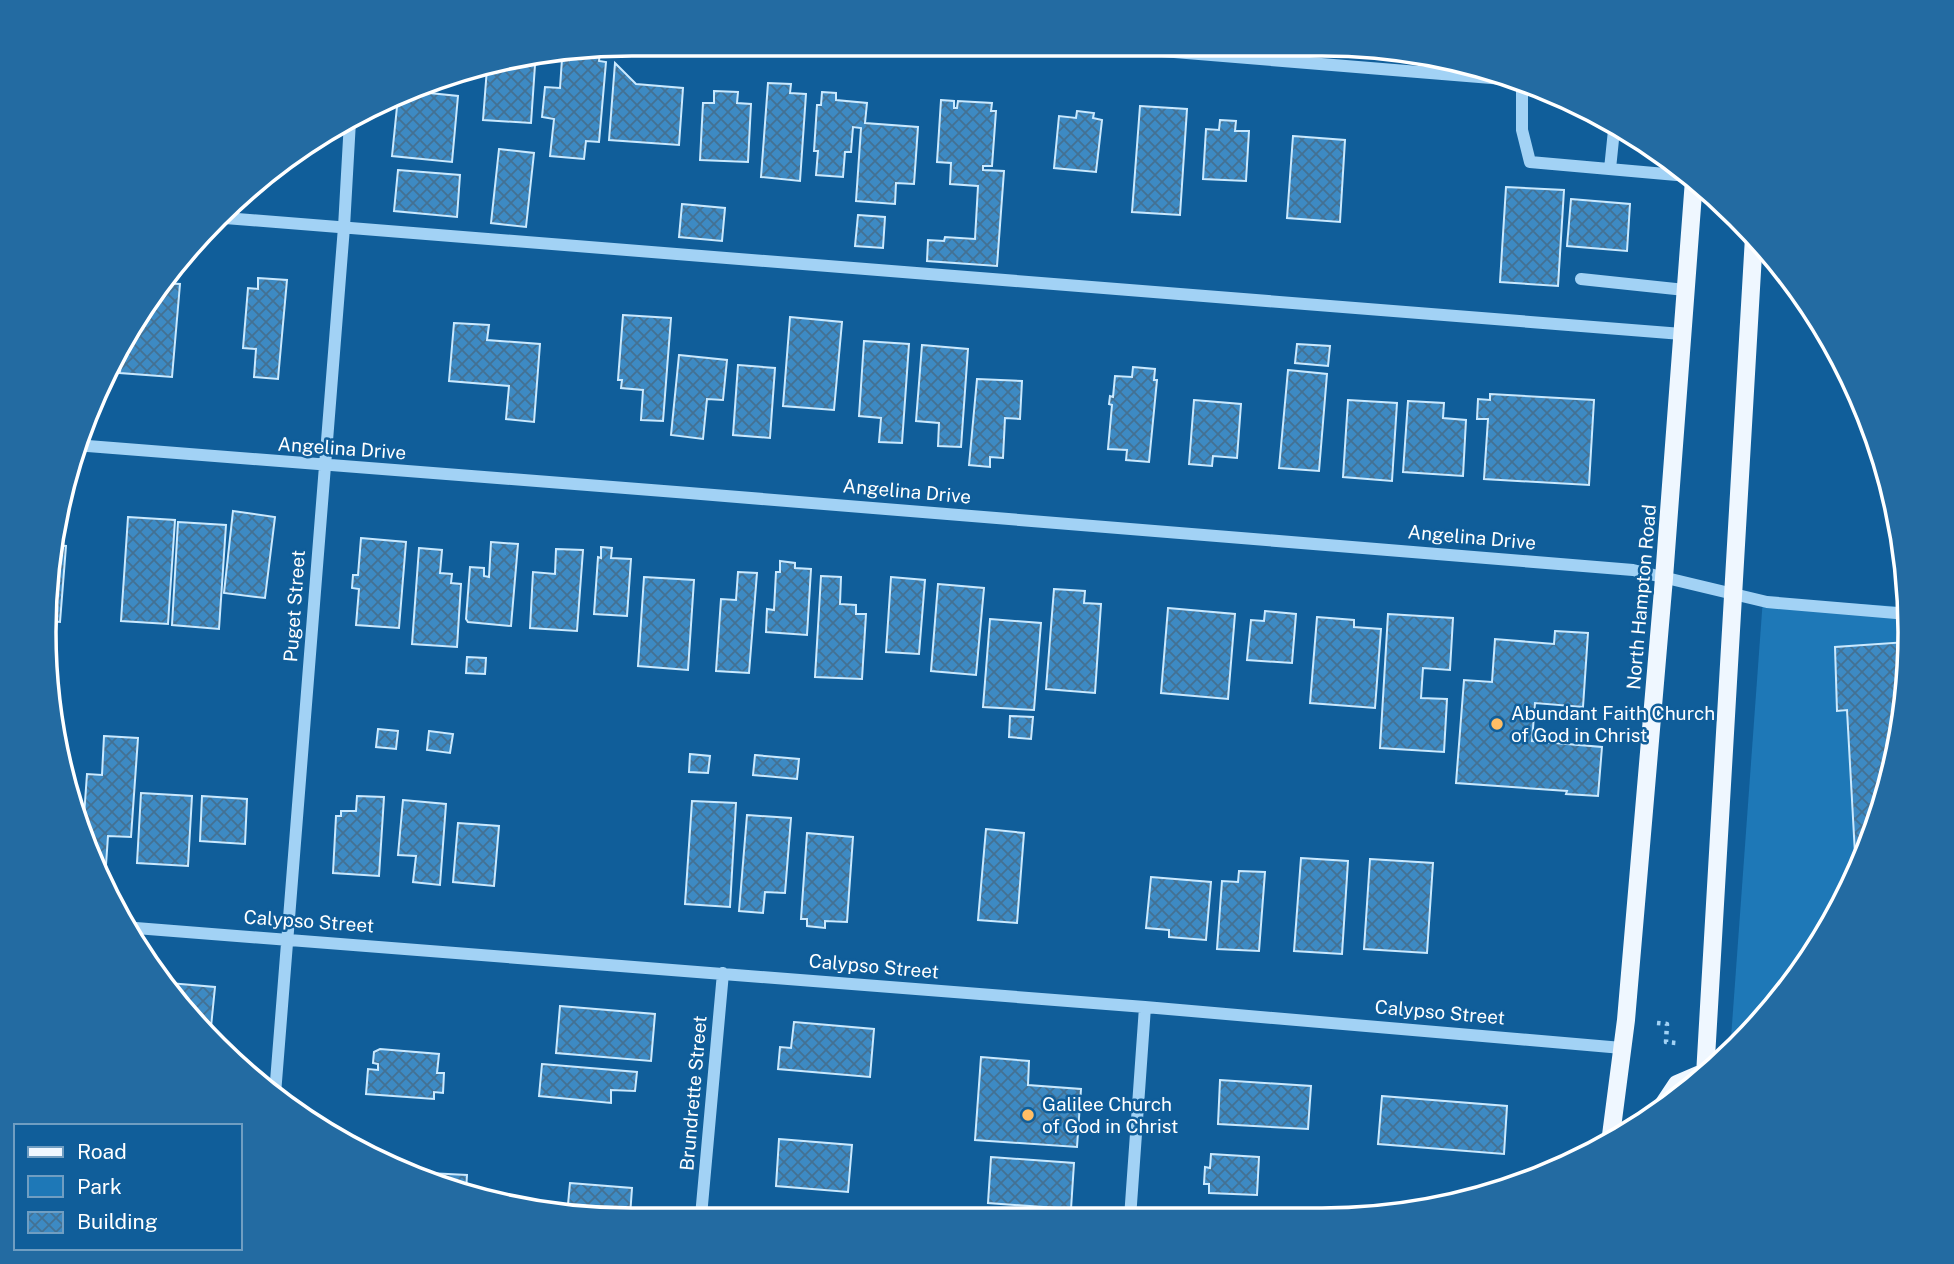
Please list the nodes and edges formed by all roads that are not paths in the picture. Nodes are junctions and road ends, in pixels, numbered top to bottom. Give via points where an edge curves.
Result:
1 (1224, 56) edge
2 (1472, 76) edge
3 (1522, 93) edge
4 (349, 130) edge
5 (1613, 135) edge
6 (1610, 169) junction
7 (1672, 175) edge
8 (1693, 192) edge
9 (232, 219) edge
10 (344, 227) junction
11 (1753, 250) edge
12 (1581, 279) dead end
13 (1685, 290) junction
14 (1682, 334) junction
15 (87, 447) edge
16 (324, 466) junction
17 (1664, 578) junction
18 (1734, 594) junction
19 (1898, 613) edge
20 (138, 928) edge
21 (289, 939) junction
22 (723, 973) junction
23 (1145, 1007) junction
24 (1622, 1048) junction
25 (1707, 1060) edge
26 (276, 1085) edge
27 (1611, 1131) edge
28 (702, 1208) edge
29 (1131, 1208) edge

1 - 2 street
3 - 6 street via 1522,130 1530,162
4 - 10 street, Puget Street
5 - 6 street
6 - 7 street
8 - 13 main road, North Hampton Road
9 - 10 street
10 - 14 street
10 - 16 street, Puget Street
11 - 18 main road
12 - 13 street
13 - 14 main road, North Hampton Road
14 - 17 main road, North Hampton Road
15 - 16 street, Angelina Drive
16 - 17 street, Angelina Drive via 1619,569
16 - 21 street, Puget Street
17 - 18 street, Angelina Drive
17 - 24 main road, North Hampton Road
18 - 19 street, Angelina Drive
18 - 25 main road
20 - 21 street, Calypso Street
21 - 22 street, Calypso Street
21 - 26 street, Puget Street
22 - 23 street, Calypso Street
22 - 28 street, Brundrette Street
23 - 24 street, Calypso Street
23 - 29 street
24 - 27 main road, North Hampton Road

